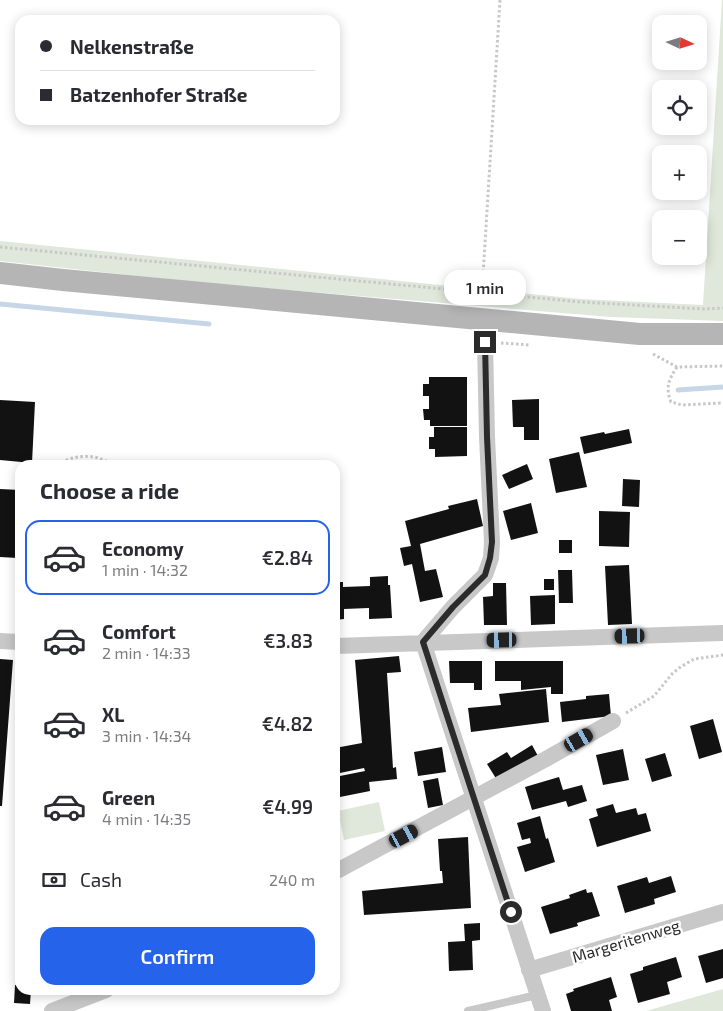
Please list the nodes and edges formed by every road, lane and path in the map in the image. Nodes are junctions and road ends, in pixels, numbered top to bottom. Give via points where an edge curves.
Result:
1 (500, 0) edge
2 (0, 247) edge
3 (0, 272) edge
4 (482, 292) junction
5 (723, 308) edge
6 (723, 334) edge
7 (485, 342) joint
8 (534, 345) dead end
9 (652, 354) dead end
10 (723, 366) edge
11 (677, 367) junction
12 (723, 403) edge
13 (66, 460) edge
14 (102, 460) edge
15 (723, 633) edge
16 (0, 641) edge
17 (15, 642) edge
18 (423, 642) junction
19 (340, 646) edge
20 (723, 655) edge
21 (613, 721) joint
22 (474, 798) junction
23 (340, 869) edge
24 (723, 912) edge
25 (529, 970) junction
26 (93, 995) edge
27 (540, 1003) edge
28 (52, 1011) edge
29 (468, 1011) edge

1 - 4 path
2 - 4 path
3 - 6 main road via 640,334
4 - 5 path via 580,302
7 - 8 path
7 - 18 street via 490,558 485,575
9 - 11 path
10 - 11 path
11 - 12 path via 668,380 667,393 671,402 682,405
13 - 14 path via 74,456
15 - 18 street
16 - 17 street
18 - 19 street
18 - 22 street
20 - 21 path via 694,659 672,674 654,696
21 - 22 street
22 - 23 street
22 - 25 street
24 - 25 street, Margeritenweg
25 - 27 street
26 - 28 street
27 - 29 lane

